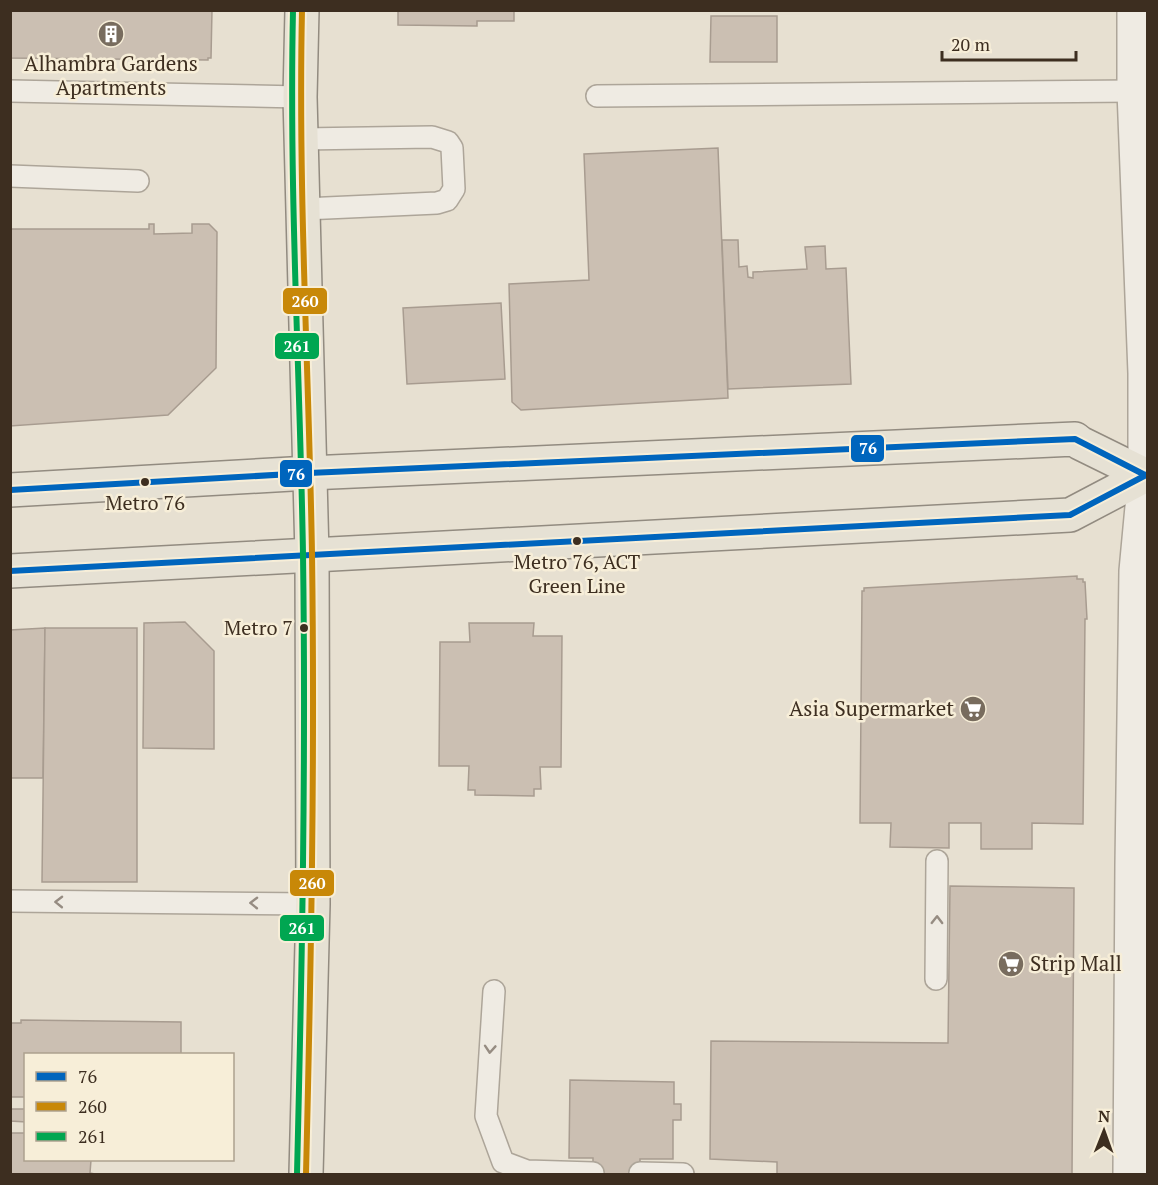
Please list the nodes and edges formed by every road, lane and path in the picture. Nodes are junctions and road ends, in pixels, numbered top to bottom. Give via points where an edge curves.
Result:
1 (302, 10) edge
2 (1134, 10) edge
3 (1134, 91) junction
4 (10, 92) edge
5 (597, 96) dead end
6 (300, 97) junction
7 (302, 139) junction
8 (10, 176) edge
9 (138, 181) dead end
10 (304, 209) junction
11 (309, 473) junction
12 (1146, 475) edge
13 (10, 490) edge
14 (312, 555) junction
15 (10, 571) edge
16 (1140, 809) edge
17 (938, 861) dead end
18 (10, 902) edge
19 (313, 904) junction
20 (936, 979) dead end
21 (494, 991) dead end
22 (593, 1173) dead end
23 (640, 1173) dead end
24 (306, 1174) edge
25 (683, 1174) edge
26 (1130, 1174) edge

1 - 6 main road
2 - 3 street
3 - 5 lane
3 - 12 street
4 - 6 lane
6 - 7 main road
7 - 10 main road
7 - 10 lane via 440,139 452,148 454,189 447,200 437,203
8 - 9 lane
10 - 11 main road
11 - 12 main road via 1075,439
11 - 13 main road
11 - 14 main road
12 - 14 main road via 1070,515
12 - 16 street via 1136,571
14 - 15 main road
14 - 19 main road
16 - 26 street
20 -> 17 lane
19 -> 18 lane
19 - 24 main road
21 -> 22 lane via 486,1116 503,1162 527,1172
23 - 25 lane

